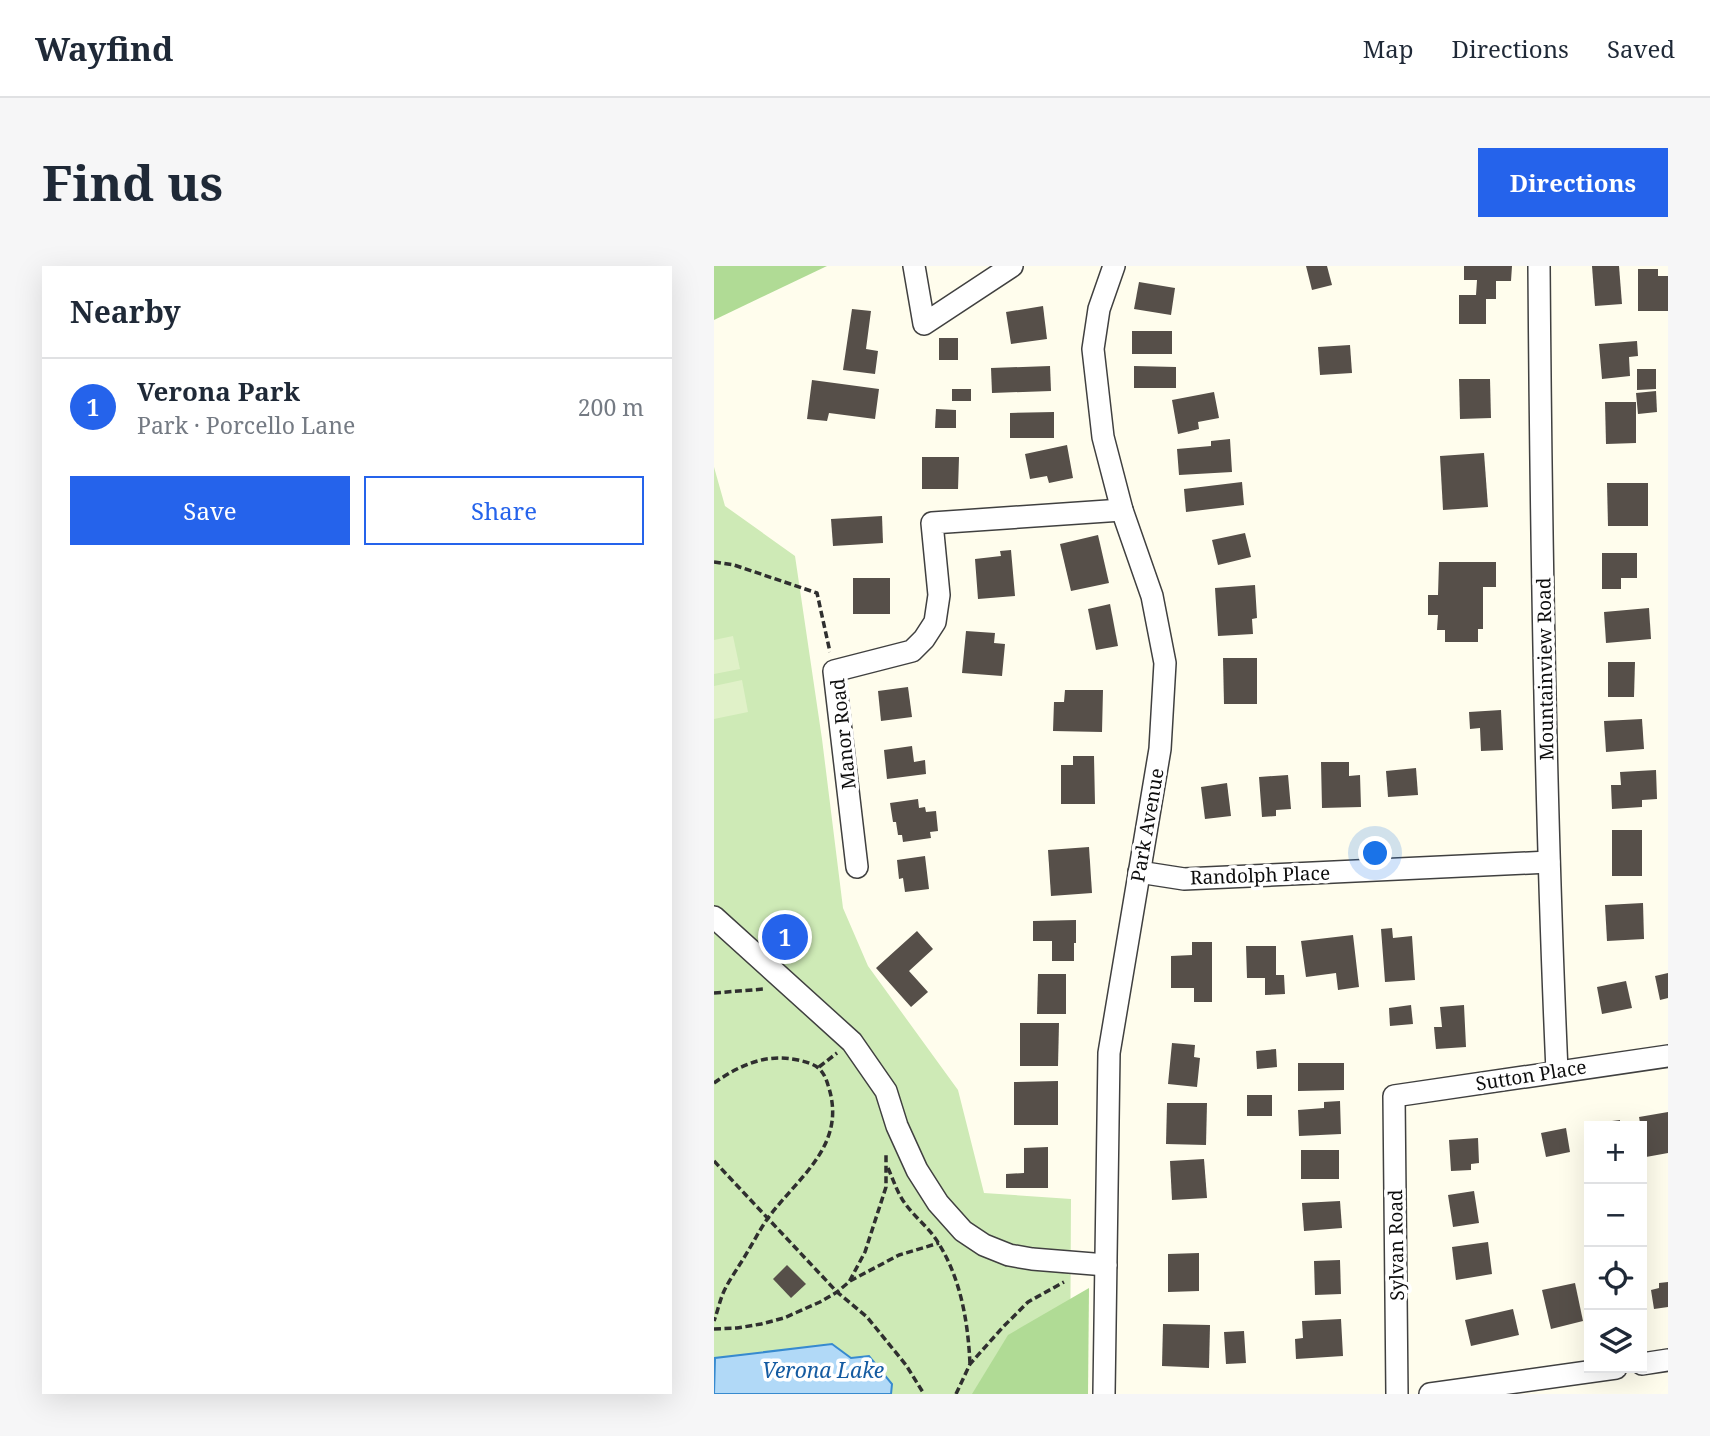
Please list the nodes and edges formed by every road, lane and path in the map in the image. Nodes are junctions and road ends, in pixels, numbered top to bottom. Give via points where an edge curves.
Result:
1 (914, 266) edge
2 (1013, 266) edge
3 (1114, 266) edge
4 (1539, 266) edge
5 (1122, 510) junction
6 (714, 562) edge
7 (834, 671) junction
8 (1549, 862) junction
9 (857, 867) dead end
10 (1139, 872) junction
11 (714, 917) edge
12 (764, 989) dead end
13 (714, 993) edge
14 (832, 1047) dead end
15 (838, 1052) junction
16 (1668, 1056) edge
17 (842, 1058) dead end
18 (819, 1067) junction
19 (1557, 1071) junction
20 (714, 1083) edge
21 (1394, 1097) joint
22 (886, 1153) dead end
23 (714, 1161) edge
24 (887, 1165) junction
25 (768, 1218) junction
26 (939, 1243) junction
27 (1105, 1265) junction
28 (1070, 1279) dead end
29 (849, 1282) junction
30 (837, 1292) junction
31 (714, 1321) edge
32 (714, 1329) edge
33 (1668, 1360) edge
34 (1647, 1363) edge
35 (970, 1364) junction
36 (1584, 1372) edge
37 (924, 1394) edge
38 (956, 1394) edge
39 (1104, 1394) edge
40 (1397, 1394) edge
41 (1430, 1394) edge

1 - 2 street via 924,324
3 - 5 street, Park Avenue via 1099,309 1093,349 1104,437
4 - 8 street, Mountainview Road
5 - 7 street, Manor Road via 932,523 939,595 935,622 924,639 912,651
5 - 10 street, Park Avenue via 1152,596 1166,663 1160,749
6 - 7 path via 817,593
7 - 9 street, Manor Road
8 - 10 street, Randolph Place via 1184,879
8 - 19 street, Mountainview Road
10 - 27 street, Park Avenue via 1109,1053
11 - 27 street via 852,1042 886,1091 917,1170 963,1231 1009,1255
12 - 13 path
14 - 15 path
15 - 17 path
15 - 18 path
16 - 19 street, Sutton Place
18 - 20 path via 791,1058 762,1059 734,1069
18 - 25 path via 831,1094 830,1136 804,1178
19 - 21 street, Sutton Place
21 - 40 street, Sylvan Road
22 - 24 path
23 - 25 path
24 - 26 path via 904,1203
24 - 29 path via 879,1211
25 - 30 path
25 - 31 path via 722,1293
26 - 29 path via 898,1255
26 - 35 path via 966,1318
27 - 39 street, Park Avenue
28 - 35 path via 1028,1302
29 - 30 path
30 - 32 path via 784,1318
30 - 37 path via 867,1317
33 - 34 street
35 - 38 path
36 - 41 street

